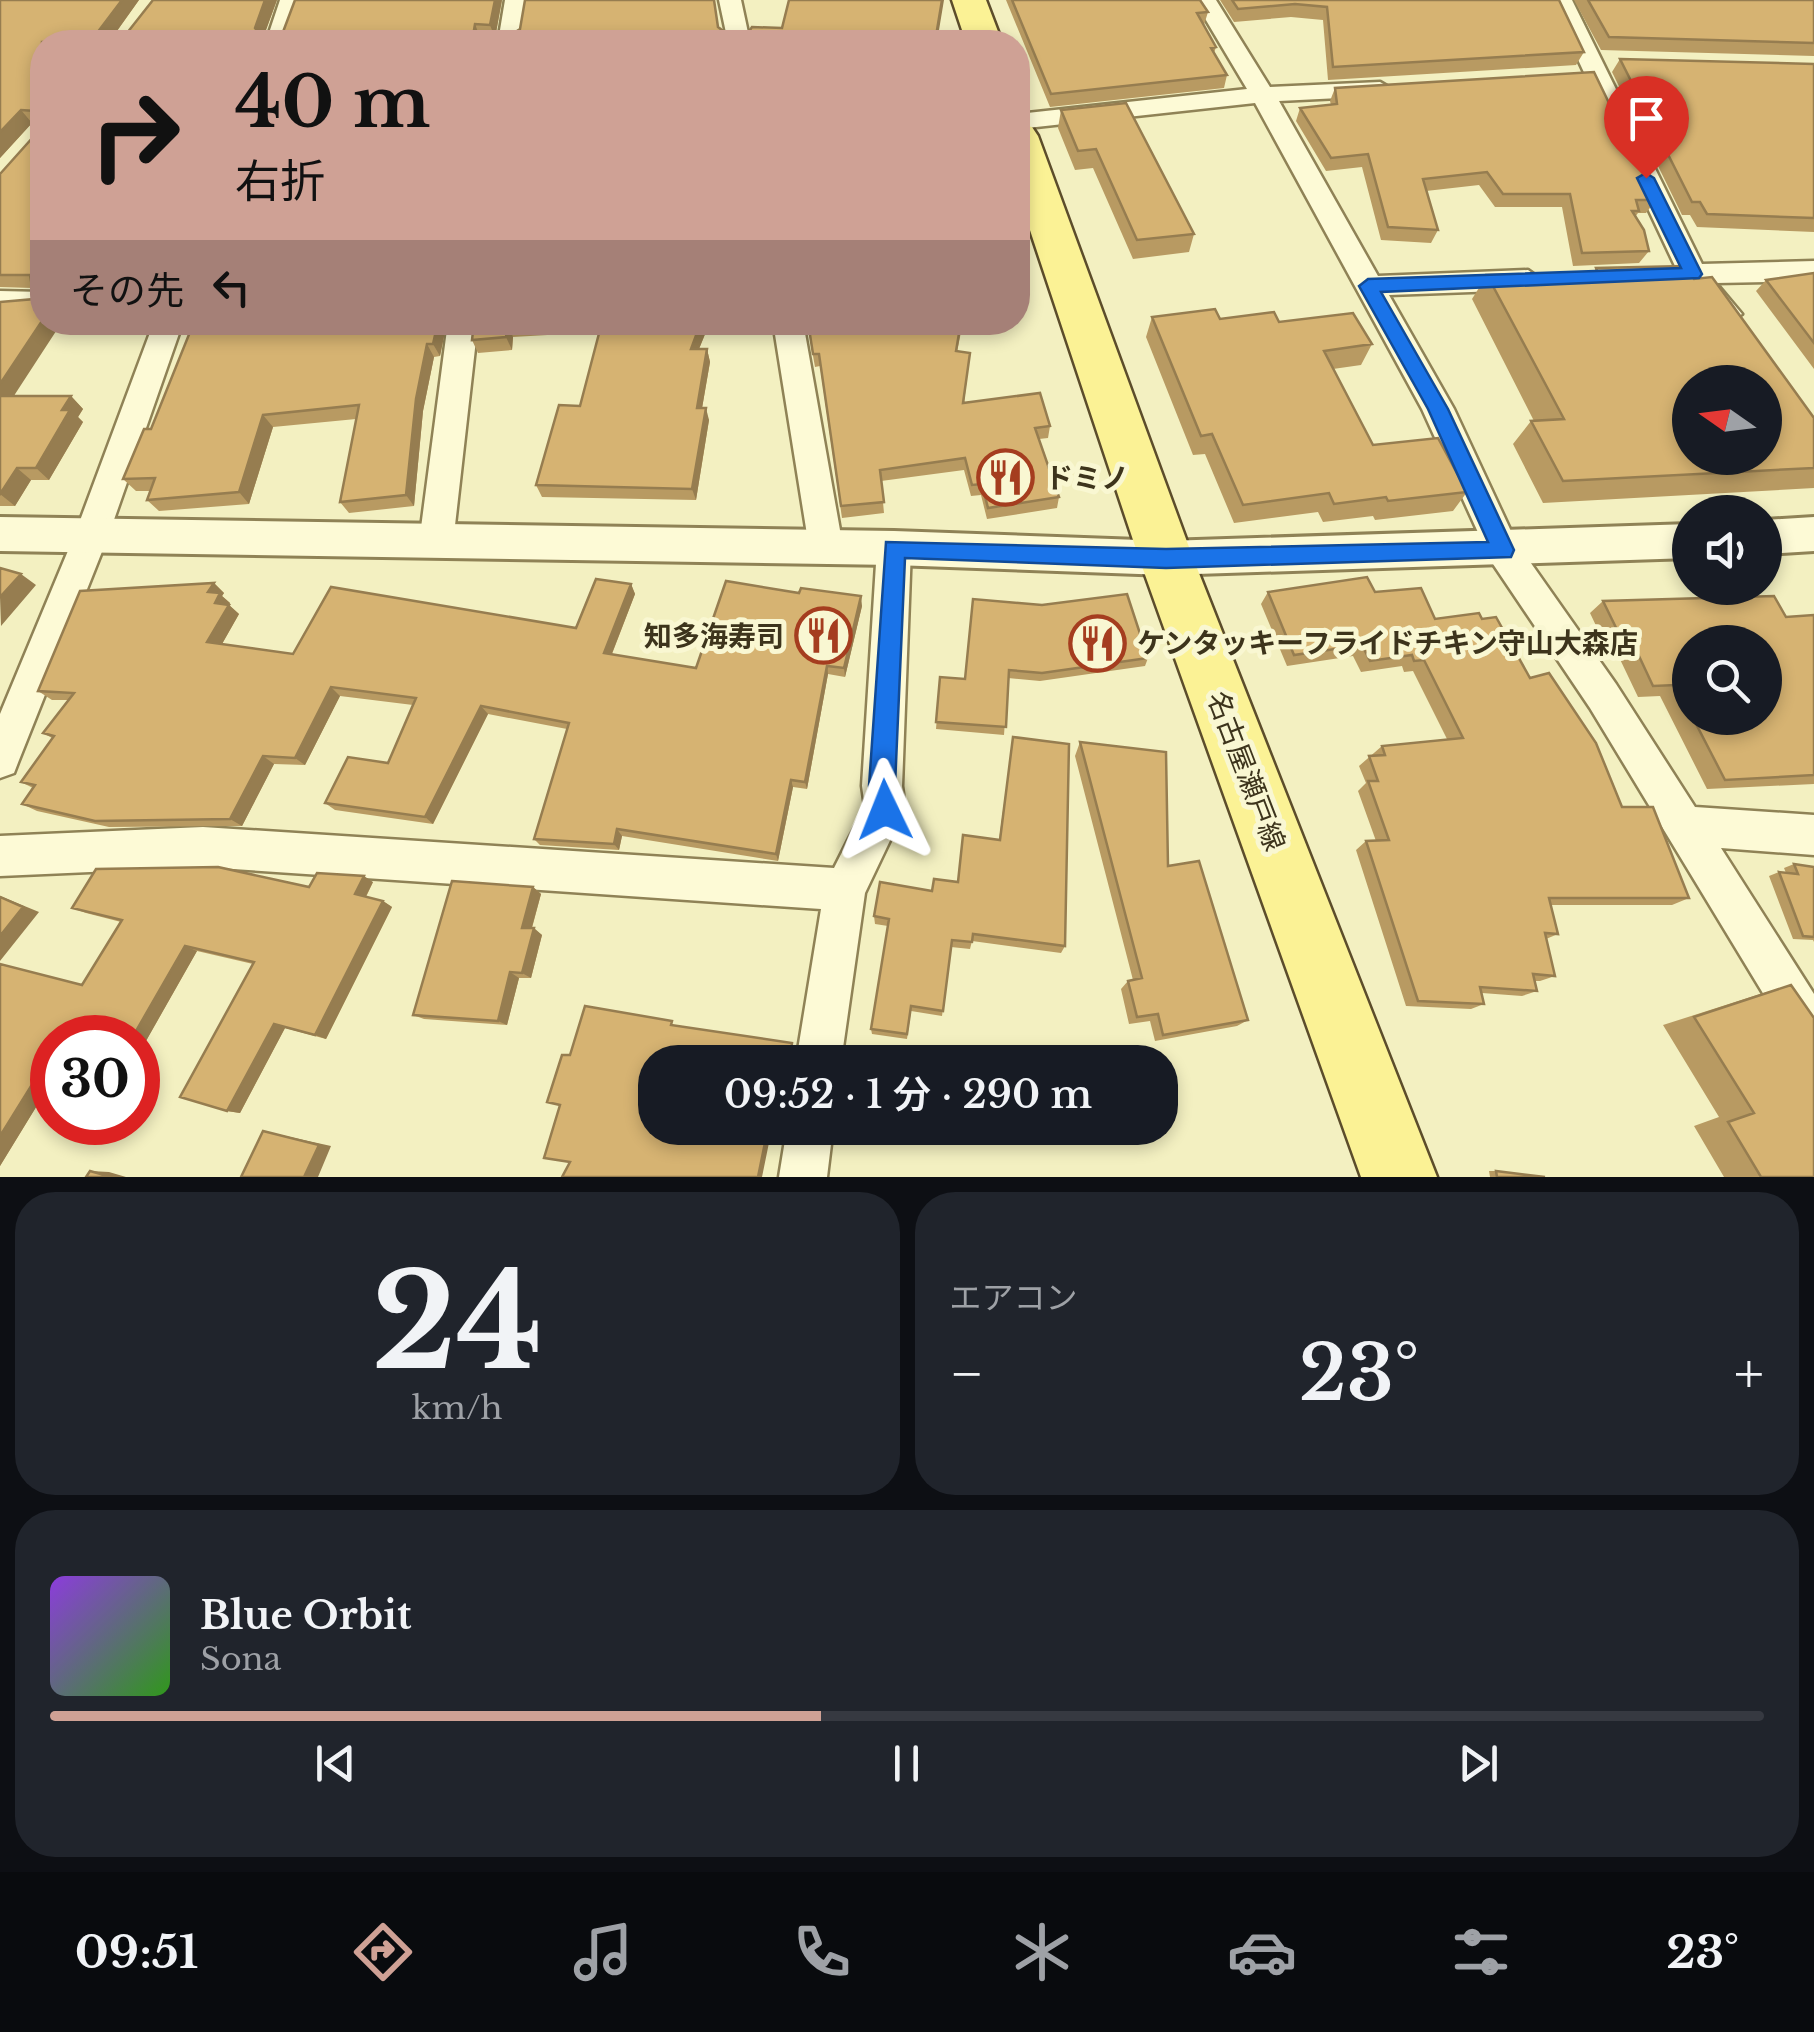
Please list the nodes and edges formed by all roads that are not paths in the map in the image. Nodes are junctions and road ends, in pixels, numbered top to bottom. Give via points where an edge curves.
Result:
1 (292, 0) edge
2 (516, 0) edge
3 (730, 0) edge
4 (968, 0) edge
5 (1205, 0) edge
6 (1561, 0) edge
7 (281, 30) edge
8 (512, 30) edge
9 (736, 30) edge
10 (979, 30) edge
11 (1626, 62) edge
12 (1586, 70) junction
13 (1397, 88) edge
14 (1264, 95) junction
15 (1030, 121) edge
16 (1030, 170) edge
17 (1814, 271) edge
18 (1693, 274) junction
19 (1655, 275) edge
20 (1560, 278) edge
21 (1368, 286) junction
22 (0, 301) edge
23 (30, 302) edge
24 (1741, 331) edge
25 (164, 335) edge
26 (461, 335) edge
27 (790, 335) edge
28 (0, 534) edge
29 (92, 534) junction
30 (1814, 534) edge
31 (1782, 536) edge
32 (1672, 542) edge
33 (436, 543) junction
34 (826, 546) junction
35 (894, 548) junction
36 (1503, 550) junction
37 (1166, 558) junction
38 (0, 760) edge
39 (1684, 826) junction
40 (1814, 835) edge
41 (0, 856) edge
42 (845, 890) junction
43 (1814, 1035) edge
44 (822, 1045) edge
45 (808, 1145) edge
46 (803, 1177) edge
47 (1399, 1177) edge

1 - 7 street
2 - 8 street
3 - 9 street
4 - 10 main road
5 - 14 street
6 - 12 street
11 - 12 street
12 - 18 street
13 - 14 street
14 - 15 street
14 - 21 street
16 - 37 main road, 名古屋瀬戸線
17 - 18 street
18 - 19 street
18 - 24 street
20 - 21 street
21 - 36 street via 1438,409
22 - 23 street
25 - 29 street
26 - 33 street
27 - 34 street
28 - 29 street
29 - 33 street
29 - 38 street
30 - 31 street
32 - 36 street
33 - 34 street
34 - 35 street
35 - 37 street
35 - 42 street via 885,810
36 - 37 street
36 - 39 street
37 - 47 main road, 名古屋瀬戸線
39 - 40 street
39 - 43 street
41 - 42 street via 203,847
42 - 44 street
45 - 46 street

